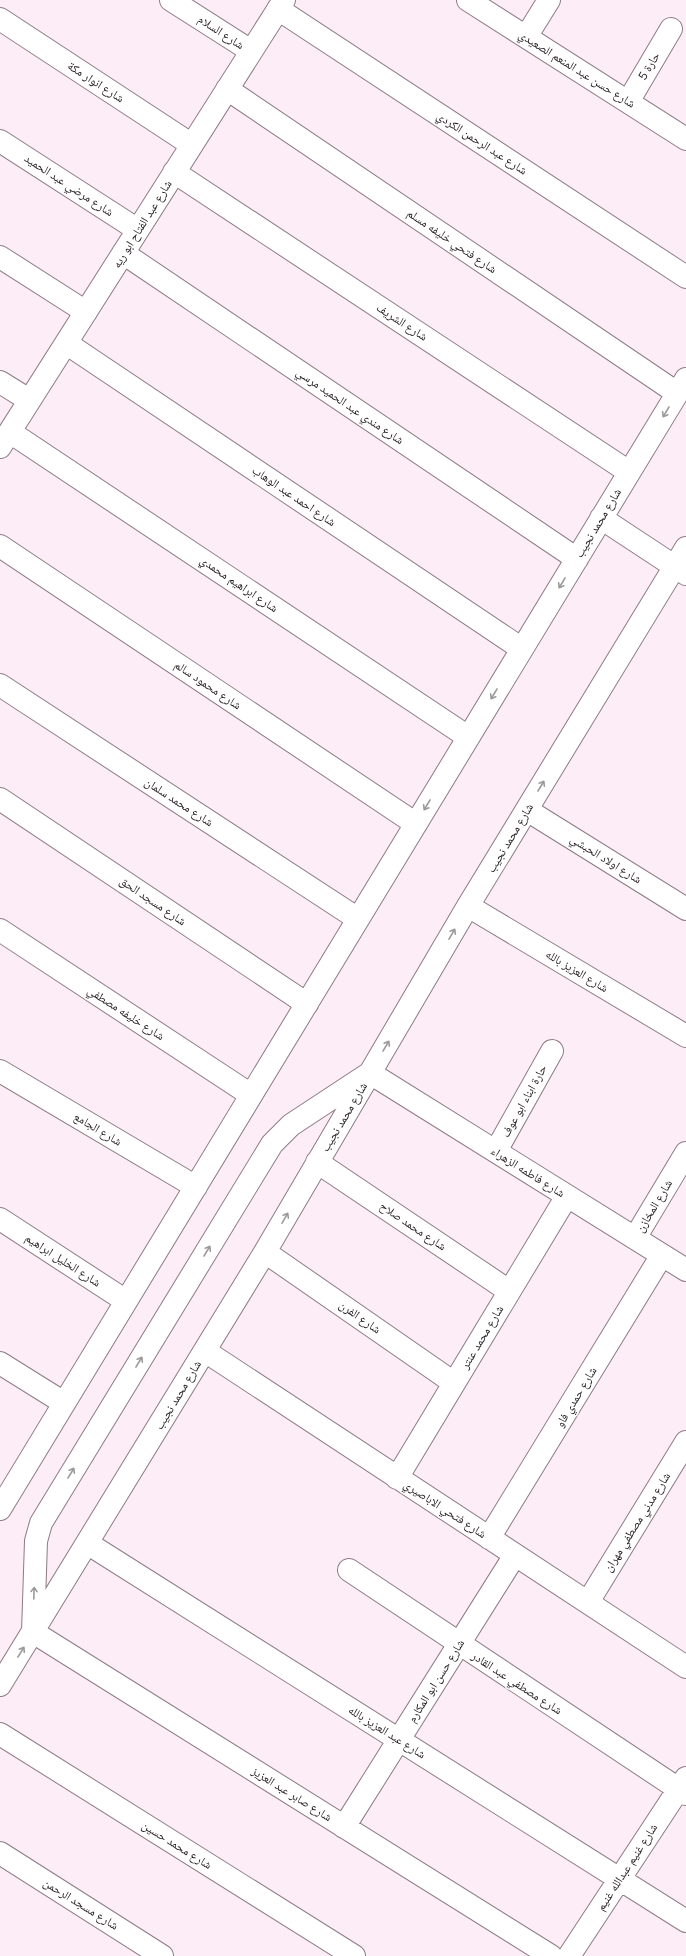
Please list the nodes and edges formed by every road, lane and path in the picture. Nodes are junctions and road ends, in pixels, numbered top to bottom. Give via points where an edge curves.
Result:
1 (171, 0) edge
2 (468, 0) edge
3 (549, 0) edge
4 (281, 4) edge
5 (0, 19) edge
6 (671, 29) dead end
7 (526, 37) junction
8 (251, 51) junction
9 (227, 89) junction
10 (628, 102) junction
11 (686, 139) edge
12 (0, 141) edge
13 (192, 145) junction
14 (174, 172) junction
15 (138, 230) junction
16 (123, 253) junction
17 (0, 257) edge
18 (686, 277) edge
19 (86, 312) junction
20 (66, 343) junction
21 (0, 382) edge
22 (682, 386) edge
23 (29, 400) junction
24 (5, 439) edge
25 (629, 472) junction
26 (601, 518) junction
27 (0, 546) edge
28 (577, 559) junction
29 (682, 562) edge
30 (522, 649) junction
31 (0, 685) edge
32 (468, 737) junction
33 (0, 799) edge
34 (527, 810) junction
35 (416, 824) junction
36 (468, 906) junction
37 (686, 909) edge
38 (358, 919) junction
39 (0, 930) edge
40 (307, 1004) junction
41 (686, 1036) edge
42 (552, 1051) dead end
43 (0, 1071) edge
44 (370, 1073) junction
45 (251, 1095) junction
46 (496, 1151) junction
47 (686, 1153) edge
48 (317, 1162) junction
49 (196, 1186) junction
50 (566, 1196) junction
51 (0, 1219) edge
52 (635, 1238) junction
53 (265, 1252) junction
54 (662, 1255) junction
55 (686, 1270) edge
56 (509, 1291) junction
57 (126, 1301) junction
58 (205, 1351) junction
59 (0, 1363) edge
60 (454, 1383) junction
61 (64, 1403) junction
62 (686, 1442) edge
63 (397, 1478) junction
64 (1, 1504) edge
65 (489, 1538) junction
66 (87, 1543) junction
67 (515, 1555) junction
68 (349, 1570) dead end
69 (588, 1602) junction
70 (33, 1632) junction
71 (459, 1644) junction
72 (686, 1667) edge
73 (0, 1685) edge
74 (0, 1734) edge
75 (399, 1740) junction
76 (684, 1787) edge
77 (344, 1827) junction
78 (0, 1853) edge
79 (620, 1879) junction
80 (686, 1921) edge
81 (162, 1956) edge
82 (354, 1956) edge
83 (551, 1956) edge
84 (569, 1956) edge

1 - 8 street, شارع السلام
2 - 7 street, شارع حسن عبد المنعم الصعيدي
3 - 7 street
4 - 8 street, شارع عبد الفتاح ابو ريه
4 - 18 street, شارع عبد الرحمن الكردي
5 - 13 street, شارع انوار مكة
6 - 10 street, حارة 5
7 - 10 street, شارع حسن عبد المنعم الصعيدي
8 - 9 street, شارع عبد الفتاح ابو ريه
9 - 13 street, شارع عبد الفتاح ابو ريه
9 - 22 street, شارع فتحي خليفه مسلم
10 - 11 street, شارع حسن عبد المنعم الصعيدي
12 - 15 street, شارع مرضي عبد الحميد
13 - 14 street, شارع عبد الفتاح ابو ريه
14 - 15 street, شارع عبد الفتاح ابو ريه
14 - 25 street, شارع الشريف
15 - 16 street, شارع عبد الفتاح ابو ريه
16 - 19 street, شارع عبد الفتاح ابو ريه
16 - 28 street, شارع مندي عبد الحميد مرسي
17 - 19 street
19 - 20 street, شارع عبد الفتاح ابو ريه
20 - 23 street, شارع عبد الفتاح ابو ريه
20 - 30 street, شارع احمد عبد الوهاب
21 - 23 street
22 -> 25 street, شارع محمد نجيب
23 - 24 street, شارع عبد الفتاح ابو ريه
24 - 32 street, شارع ابراهيم محمدي
25 - 26 street, شارع محمد نجيب
26 - 28 street, شارع محمد نجيب
26 - 29 street
27 - 35 street, شارع محمود سالم
28 -> 30 street, شارع محمد نجيب
34 -> 29 street, شارع محمد نجيب
30 -> 32 street, شارع محمد نجيب
31 - 38 street, شارع محمد سلمان
32 -> 35 street, شارع محمد نجيب
33 - 40 street, شارع مسجد الحق
34 - 36 street, شارع محمد نجيب
34 - 37 street, شارع اولاد الحبشي
35 - 38 street, شارع محمد نجيب
36 - 41 street, شارع العزيز بالله
44 -> 36 street, شارع محمد نجيب
38 - 40 street, شارع محمد نجيب
39 - 45 street, شارع خليفه مصطفي
40 - 45 street, شارع محمد نجيب
42 - 46 street, حارة ابناء ابو عوف
43 - 49 street, شارع الجامع
44 - 46 street, شارع فاطمه الزهراء
44 - 48 street, شارع محمد نجيب
70 -> 44 street via 36,1541 41,1523 272,1144 290,1125
45 - 49 street, شارع محمد نجيب
46 - 50 street, شارع فاطمه الزهراء
47 - 52 street, شارع المخازن
53 -> 48 street, شارع محمد نجيب
48 - 56 street, شارع محمد صلاح
49 - 57 street, شارع محمد نجيب
50 - 52 street, شارع فاطمه الزهراء
50 - 56 street, شارع محمد عنتر
51 - 57 street, شارع الخليل ابراهيم
52 - 54 street, شارع فاطمه الزهراء
53 - 58 street, شارع محمد نجيب
53 - 60 street, شارع الفرن
54 - 55 street, شارع فاطمه الزهراء
54 - 65 street, شارع حمدي فاو
56 - 60 street, شارع محمد عنتر
57 - 61 street, شارع محمد نجيب
58 - 63 street, شارع فتحي الاباصيري
58 - 66 street, شارع محمد نجيب
59 - 61 street
60 - 63 street, شارع محمد عنتر
61 - 64 street, شارع محمد نجيب
62 - 69 street, شارع مدني مصطفي مهران
63 - 65 street, شارع فتحي الاباصيري
65 - 67 street, شارع فتحي الاباصيري
66 - 70 street, شارع محمد نجيب
66 - 75 street, شارع عبد العزيز بالله
67 - 69 street, شارع فتحي الاباصيري
67 - 71 street, شارع حسن ابو المكارم
68 - 71 street, شارع مصطفي عبد القادر
69 - 72 street, شارع فتحي الاباصيري
73 -> 70 street, شارع محمد نجيب
70 - 77 street, شارع صابر عبد العزيز
71 - 75 street, شارع حسن ابو المكارم
71 - 76 street, شارع مصطفي عبد القادر
74 - 82 street, شارع محمد حسين
75 - 77 street, شارع حسن ابو المكارم
75 - 79 street, شارع عبد العزيز بالله
76 - 79 street, شارع غنيم عبدالله غنيم
77 - 83 street, شارع صابر عبد العزيز
78 - 81 street, شارع مسجد الرحمن
79 - 80 street, شارع عبد العزيز بالله
79 - 84 street, شارع غنيم عبدالله غنيم

